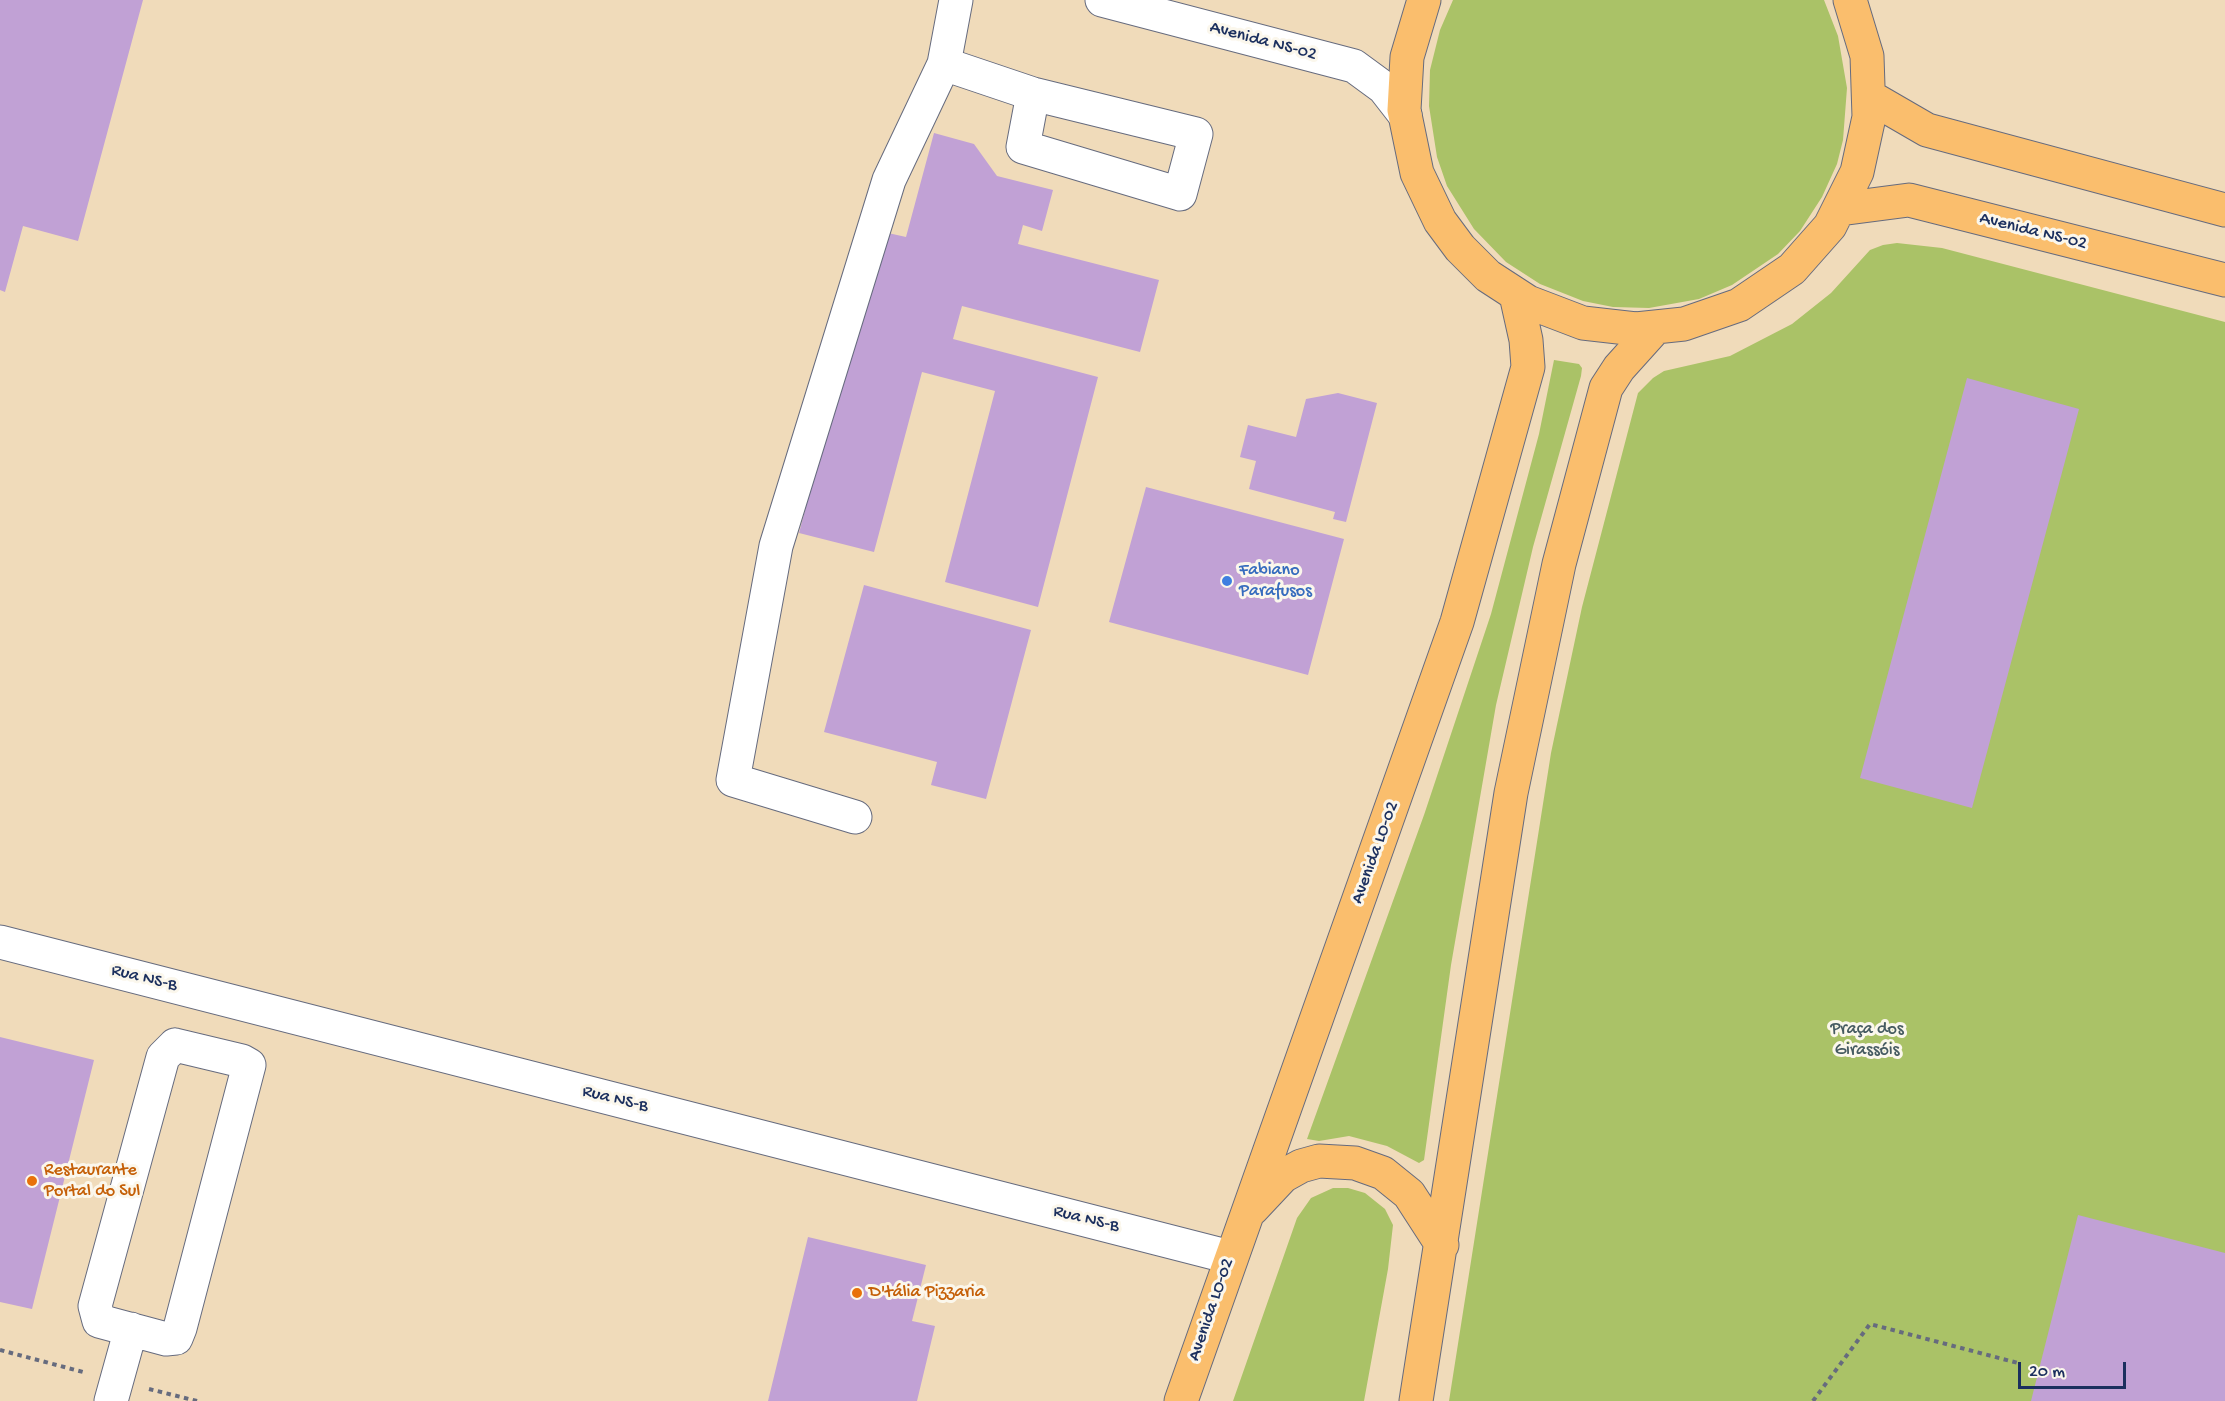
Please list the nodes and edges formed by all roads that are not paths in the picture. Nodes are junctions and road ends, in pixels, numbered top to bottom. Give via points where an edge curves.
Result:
1 (956, 0) edge
2 (1102, 0) edge
3 (1424, 0) edge
4 (1850, 0) edge
5 (944, 64) junction
6 (1033, 94) junction
7 (1870, 97) junction
8 (1405, 115) junction
9 (1840, 209) junction
10 (2225, 210) edge
11 (2225, 280) edge
12 (1516, 295) junction
13 (1655, 328) junction
14 (855, 817) dead end
15 (0, 942) edge
16 (1243, 1219) junction
17 (1442, 1245) junction
18 (1230, 1257) junction
19 (131, 1329) junction
20 (111, 1401) edge
21 (1181, 1401) edge
22 (1416, 1401) edge

1 - 5 street
2 - 8 street, Avenida NS-02 via 1353,66 1384,88
3 - 8 main road, Avenida NS-02 via 1407,57
4 - 7 main road, Avenida NS-02 via 1865,45
5 - 6 street
5 - 14 street via 889,180 776,546 733,780
6 - 6 street via 1023,147 1180,194 1196,134
7 - 9 main road, Avenida NS-02 via 1864,147
7 - 10 main road via 1927,130
8 - 12 main road, Avenida NS-02 via 1417,172 1440,221 1477,266
9 - 11 main road, Avenida NS-02 via 1909,201
9 - 13 main road, Avenida NS-02 via 1806,256 1765,290 1712,316
12 - 13 main road, Avenida NS-02 via 1583,323 1626,329
12 - 16 main road, Avenida LO-02 via 1527,340 1528,367 1466,593
13 - 17 main road via 1606,388 1559,564 1511,793
15 - 18 street, Rua NS-B
16 - 17 main road via 1283,1176 1310,1164 1339,1160 1368,1167 1396,1182 1409,1194
16 - 18 main road, Avenida LO-02
17 - 22 main road
18 - 21 main road, Avenida LO-02
19 - 19 street via 99,1321 95,1306 163,1057 175,1045 242,1061 249,1065 248,1074 176,1338
19 - 20 street

